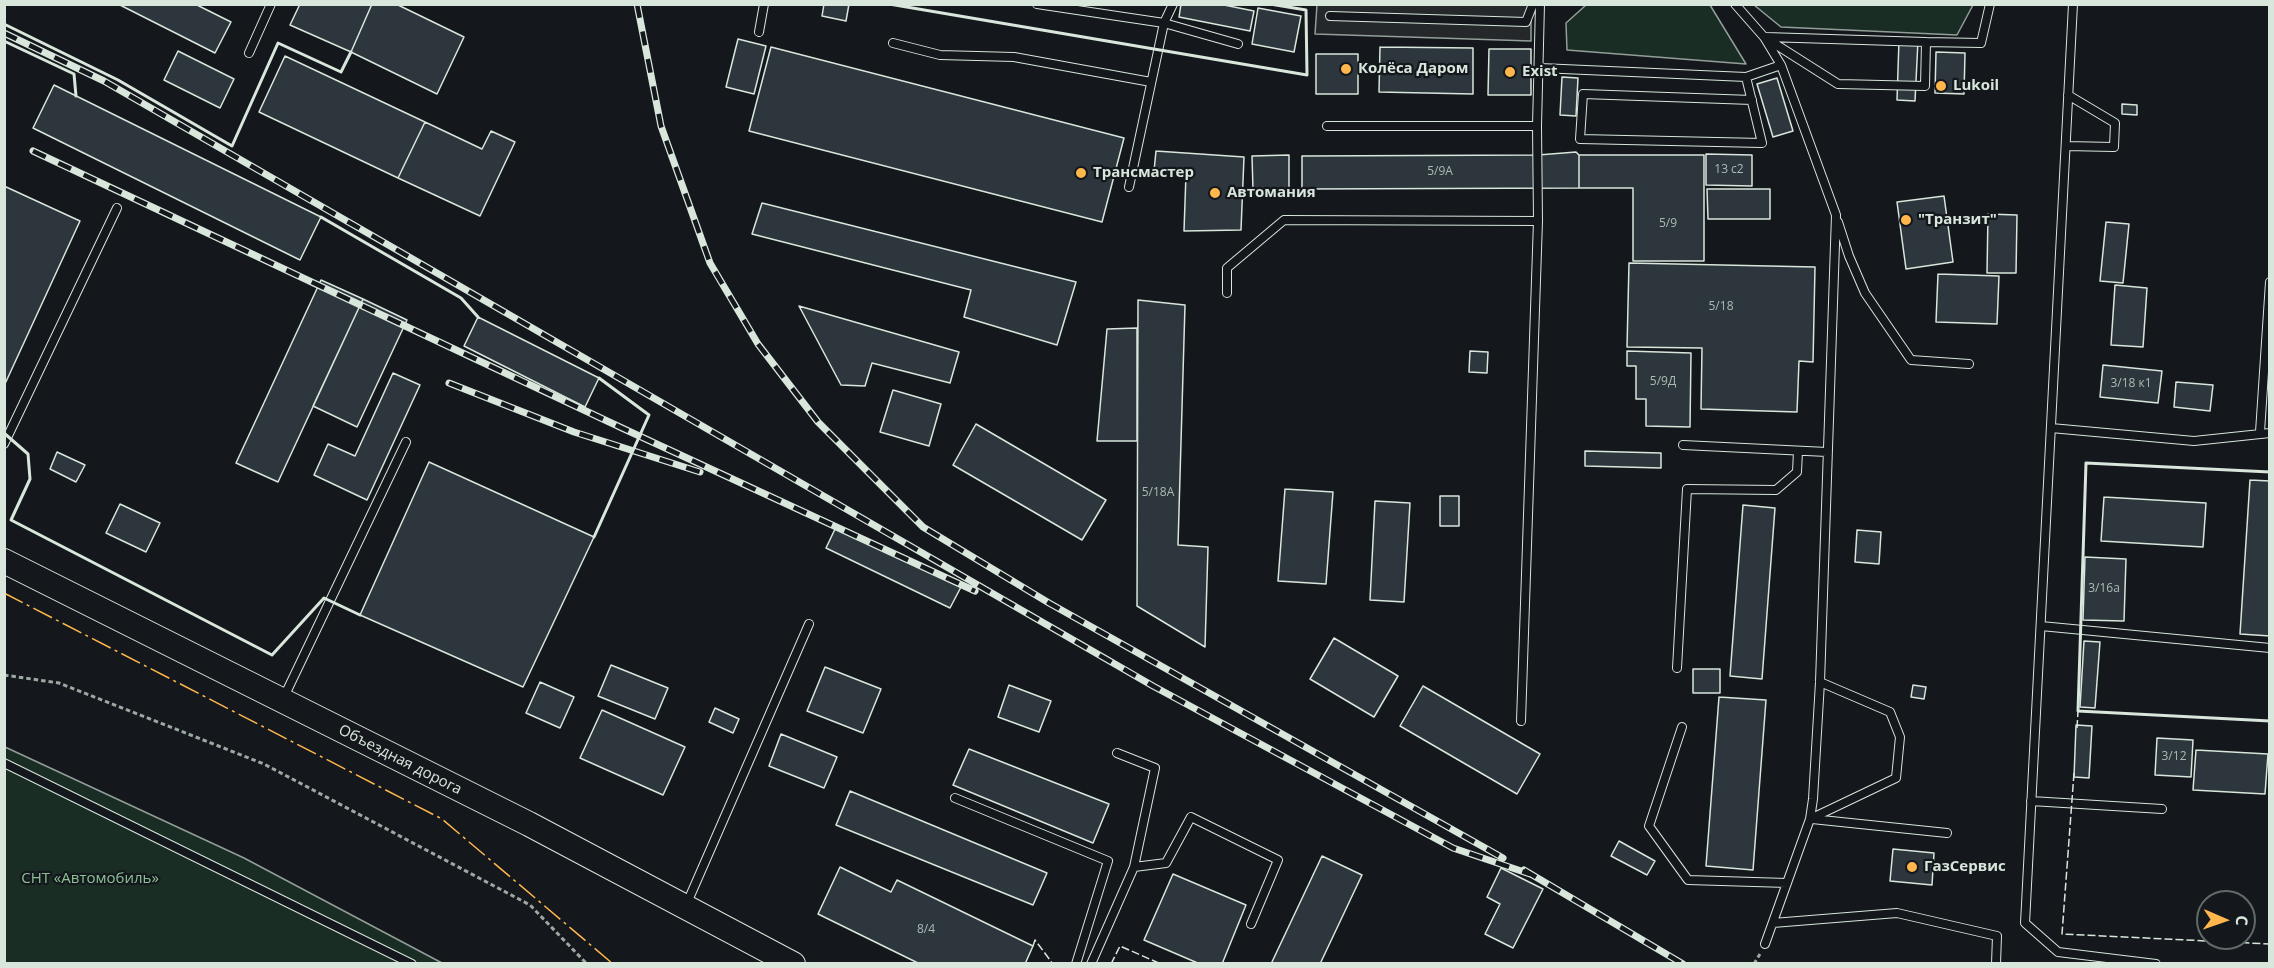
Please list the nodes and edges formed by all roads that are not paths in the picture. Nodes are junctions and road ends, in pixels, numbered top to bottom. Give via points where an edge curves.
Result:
1 (271, 4) edge
2 (764, 4) edge
3 (1037, 4) edge
4 (1173, 4) edge
5 (1533, 4) edge
6 (1540, 4) edge
7 (1735, 4) edge
8 (1990, 4) edge
9 (2073, 4) edge
10 (1330, 16) dead end
11 (1164, 23) junction
12 (759, 32) dead end
13 (1764, 37) junction
14 (1926, 42) junction
15 (893, 43) dead end
16 (1238, 44) dead end
17 (249, 53) dead end
18 (1781, 65) junction
19 (1540, 68) junction
20 (1746, 77) junction
21 (1151, 82) junction
22 (2068, 95) junction
23 (1752, 100) junction
24 (1326, 126) dead end
25 (1537, 126) junction
26 (2066, 146) junction
27 (1129, 187) dead end
28 (117, 208) dead end
29 (1836, 215) junction
30 (1538, 221) junction
31 (2270, 282) edge
32 (1227, 293) dead end
33 (1969, 363) dead end
34 (2051, 428) junction
35 (2260, 432) junction
36 (2270, 433) edge
37 (406, 442) dead end
38 (4, 444) edge
39 (1683, 445) dead end
40 (1798, 451) junction
41 (1827, 452) junction
42 (4, 561) edge
43 (809, 624) dead end
44 (2041, 626) junction
45 (2270, 648) edge
46 (1677, 668) dead end
47 (1820, 682) junction
48 (282, 700) junction
49 (1521, 722) dead end
50 (1682, 727) dead end
51 (1117, 753) dead end
52 (4, 763) edge
53 (955, 798) dead end
54 (2031, 801) junction
55 (2162, 809) dead end
56 (1810, 819) junction
57 (1947, 833) dead end
58 (1134, 867) junction
59 (1787, 883) junction
60 (685, 907) junction
61 (1773, 923) junction
62 (1251, 924) dead end
63 (1765, 944) dead end
64 (412, 963) edge
65 (793, 963) edge
66 (1076, 963) edge
67 (1091, 963) edge
68 (1996, 963) edge
69 (2156, 963) edge

1 - 17 lane
2 - 12 lane
3 - 11 lane
4 - 11 lane
5 - 10 lane via 1526,22
6 - 19 lane
7 - 13 lane
8 - 14 lane via 1981,43
9 - 22 lane
11 - 16 lane
11 - 21 lane
13 - 14 lane
13 - 14 lane via 1838,84 1924,87
13 - 18 lane
15 - 21 lane via 940,55 1014,57
18 - 20 lane
18 - 29 lane
19 - 20 lane
19 - 25 lane
20 - 23 lane
21 - 27 lane
22 - 26 lane
22 - 26 lane via 2115,123 2114,147
23 - 23 lane via 1762,143 1580,139 1583,94
24 - 25 lane
25 - 30 lane
26 - 34 lane
28 - 38 lane
29 - 33 lane via 1865,293 1911,360
29 - 41 lane
30 - 32 lane via 1284,220 1227,268
30 - 49 lane
31 - 35 lane
34 - 35 lane via 2194,441
34 - 44 lane
35 - 36 lane
37 - 48 lane
39 - 40 lane
40 - 41 lane
40 - 46 lane via 1797,472 1776,489 1688,489
41 - 47 lane
42 - 48 main road, Объездная дорога
43 - 60 lane
44 - 45 lane
44 - 54 lane
47 - 56 lane
47 - 56 lane via 1890,712 1900,737 1896,778
48 - 60 main road, Объездная дорога
50 - 59 lane via 1649,826 1688,880
51 - 58 lane via 1155,768
52 - 64 lane
53 - 66 lane via 1108,861
54 - 55 lane
54 - 69 lane via 2025,923 2058,951
56 - 57 lane
56 - 59 lane
58 - 62 lane via 1166,862 1191,817 1278,860
58 - 67 lane
59 - 61 lane
60 - 65 main road, Объездная дорога
61 - 63 lane
61 - 68 lane via 1897,913 1997,936

